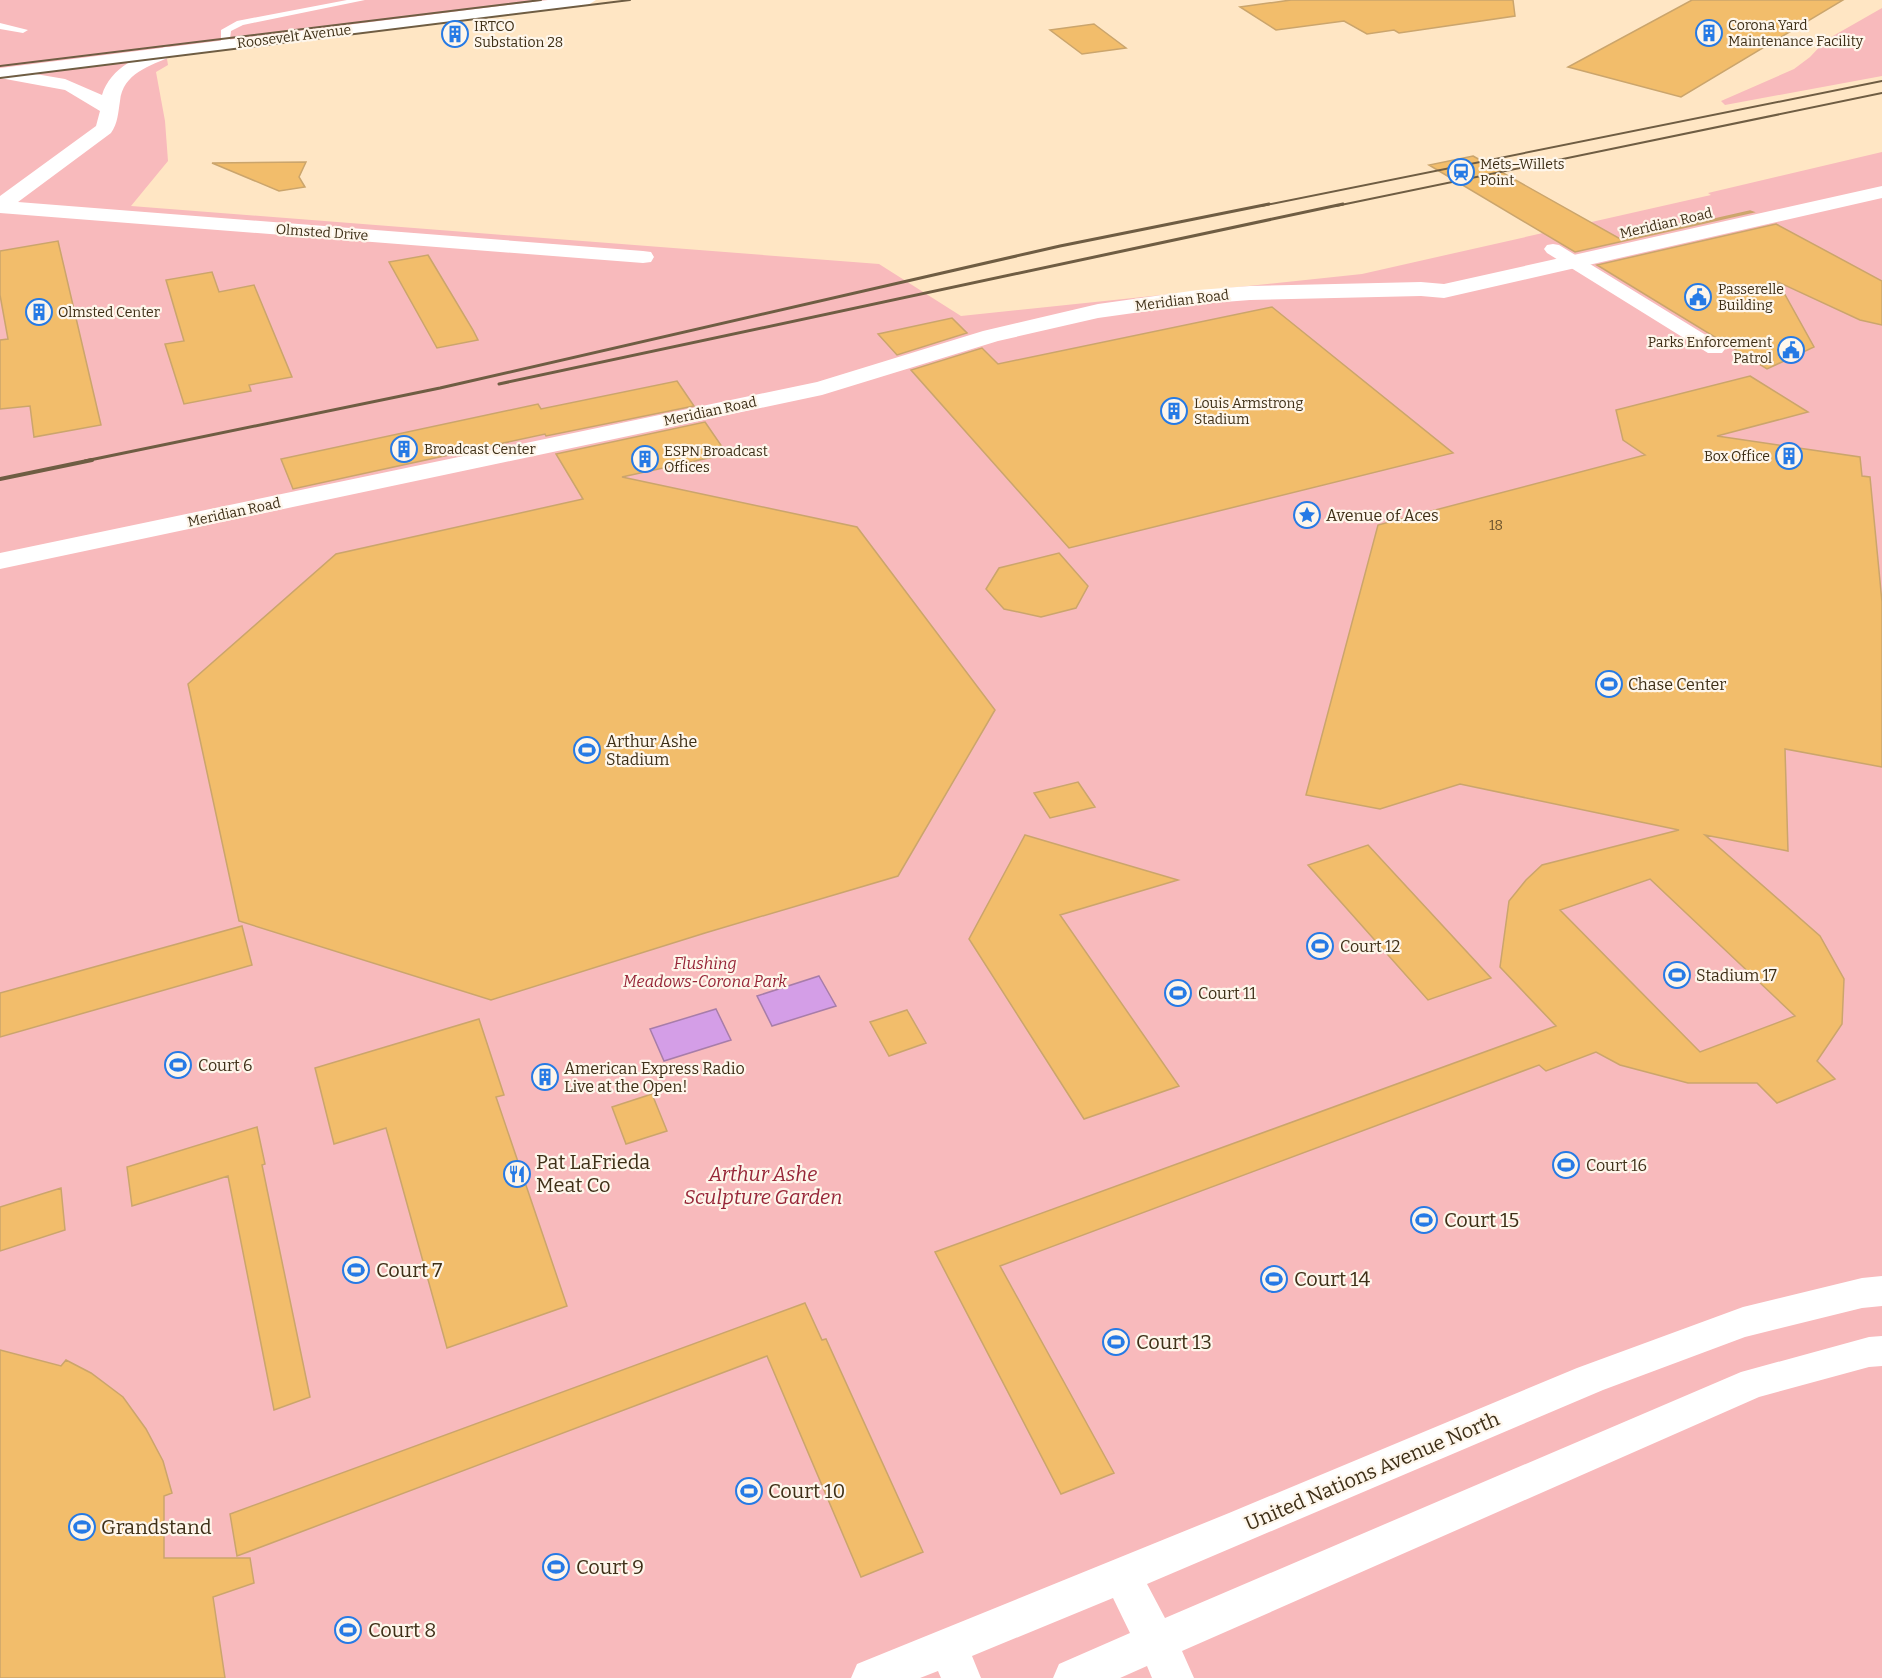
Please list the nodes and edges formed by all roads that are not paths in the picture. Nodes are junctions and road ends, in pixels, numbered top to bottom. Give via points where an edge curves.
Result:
1 (361, 0) edge
2 (588, 0) edge
3 (0, 26) edge
4 (23, 30) dead end
5 (226, 45) junction
6 (166, 52) junction
7 (0, 57) edge
8 (48, 67) junction
9 (0, 73) edge
10 (109, 109) junction
11 (1882, 175) edge
12 (1882, 192) edge
13 (0, 206) edge
14 (1553, 249) junction
15 (643, 257) dead end
16 (1574, 262) junction
17 (1421, 288) junction
18 (1715, 349) dead end
19 (0, 561) edge
20 (1882, 1291) edge
21 (1882, 1351) edge
22 (1122, 1576) junction
23 (1156, 1642) junction
24 (955, 1663) edge
25 (871, 1678) edge
26 (1073, 1678) edge
27 (1174, 1678) edge

1 - 5 lane via 240,23 226,30
2 - 5 street, Roosevelt Avenue
3 - 4 lane
5 - 6 street, Roosevelt Avenue
6 - 8 street, Roosevelt Avenue
6 - 10 street via 118,78
7 - 8 street
8 - 9 street, Roosevelt Avenue
9 - 10 street via 75,87
10 - 13 street via 107,124 97,135
11 - 14 street, Meridian Road
12 - 16 street, Meridian Road
13 - 15 street, Olmsted Drive
14 - 16 street
14 - 17 street, Meridian Road via 1427,277
16 - 17 street, Meridian Road via 1444,291
16 - 18 street
17 - 19 street, Meridian Road via 1250,293 1098,311 991,336 822,388
20 - 22 street, United Nations Avenue North via 1743,1322 1590,1379
21 - 23 street via 1754,1383
22 - 23 street
22 - 24 street, United Nations Avenue North
23 - 26 street
23 - 27 street
24 - 25 street, United Nations Avenue North

